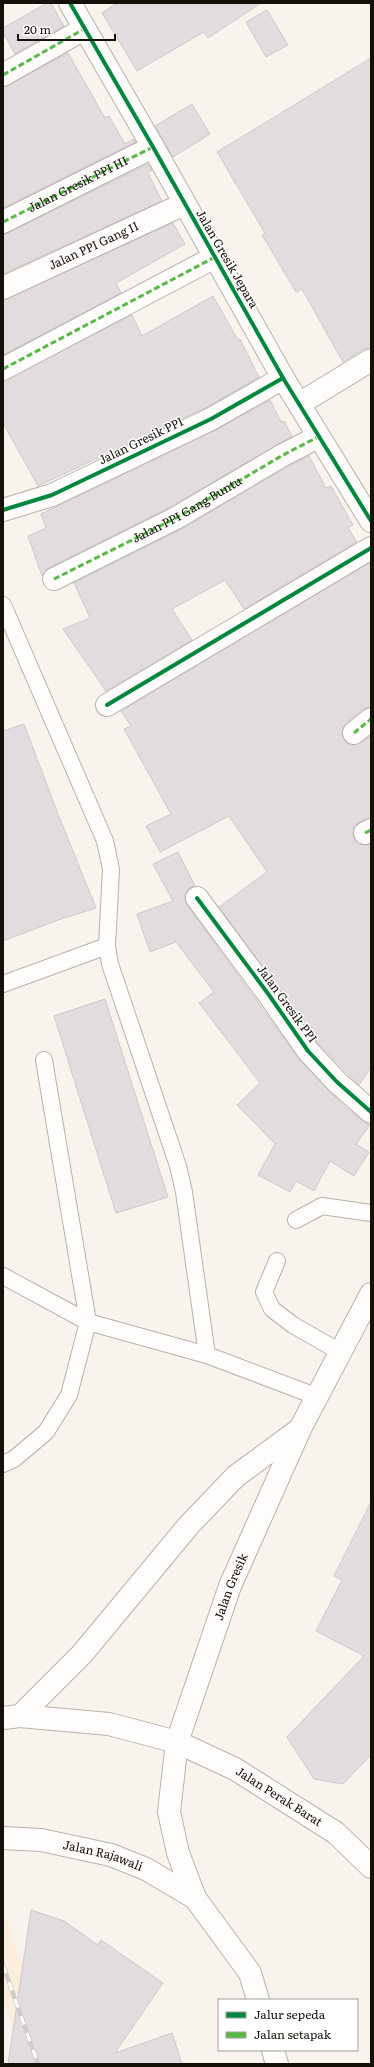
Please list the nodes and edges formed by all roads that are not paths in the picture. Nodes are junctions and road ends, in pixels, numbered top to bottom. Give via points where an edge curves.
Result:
1 (70, 3) edge
2 (84, 29) junction
3 (3, 75) edge
4 (153, 147) junction
5 (184, 204) junction
6 (3, 222) edge
7 (215, 257) junction
8 (3, 288) edge
9 (371, 360) edge
10 (3, 369) edge
11 (283, 378) junction
12 (299, 404) junction
13 (318, 437) junction
14 (3, 510) edge
15 (371, 521) edge
16 (371, 548) edge
17 (54, 579) dead end
18 (3, 605) edge
19 (107, 705) dead end
20 (371, 719) edge
21 (354, 733) dead end
22 (196, 898) dead end
23 (107, 946) junction
24 (3, 984) edge
25 (44, 1060) dead end
26 (371, 1112) edge
27 (371, 1213) edge
28 (296, 1220) dead end
29 (277, 1261) dead end
30 (3, 1276) edge
31 (369, 1305) edge
32 (88, 1322) junction
33 (342, 1353) junction
34 (208, 1355) junction
35 (318, 1397) junction
36 (300, 1429) junction
37 (3, 1464) edge
38 (12, 1717) edge
39 (177, 1742) junction
40 (3, 1838) edge
41 (371, 1867) edge
42 (195, 1898) junction
43 (258, 1999) edge
44 (273, 2051) edge
45 (277, 2064) edge

1 - 2 main road, Jalan Gresik Jepara
2 - 3 main road
2 - 4 main road, Jalan Gresik Jepara
4 - 5 main road, Jalan Gresik Jepara
4 - 6 main road, Jalan Gresik PPI III
5 - 7 main road, Jalan Gresik Jepara
5 - 8 main road, Jalan PPI Gang II
7 - 10 main road
7 - 11 main road, Jalan Gresik Jepara
9 - 12 main road
11 - 12 main road, Jalan Gresik Jepara
11 - 14 main road, Jalan Gresik PPI via 211,419 59,492
12 - 13 main road, Jalan Gresik Jepara
13 - 15 main road, Jalan Gresik Jepara
13 - 17 main road, Jalan PPI Gang Buntu via 176,518
16 - 19 main road
18 - 23 lane via 105,841 111,869
20 - 21 main road
22 - 26 main road, Jalan Gresik PPI via 308,1051 337,1082
23 - 24 lane
23 - 34 lane via 110,964 178,1166
25 - 32 lane
27 - 28 lane via 322,1206
29 - 33 lane via 264,1292 272,1309 293,1325
30 - 32 lane
31 - 33 main road, Jalan Gresik
32 - 34 lane
32 - 37 lane via 69,1395 46,1432 14,1460
33 - 35 main road, Jalan Gresik
34 - 35 lane
35 - 36 main road, Jalan Gresik
36 - 38 main road via 236,1476 189,1525 82,1654
36 - 39 main road, Jalan Gresik via 230,1586
38 - 39 main road via 109,1724
39 - 41 main road, Jalan Perak Barat via 236,1768 336,1833
39 - 42 main road, Jalan Gresik via 169,1812 178,1853
40 - 42 main road, Jalan Rajawali via 41,1840 111,1855 146,1870
42 - 43 main road via 250,1973
44 - 45 main road

